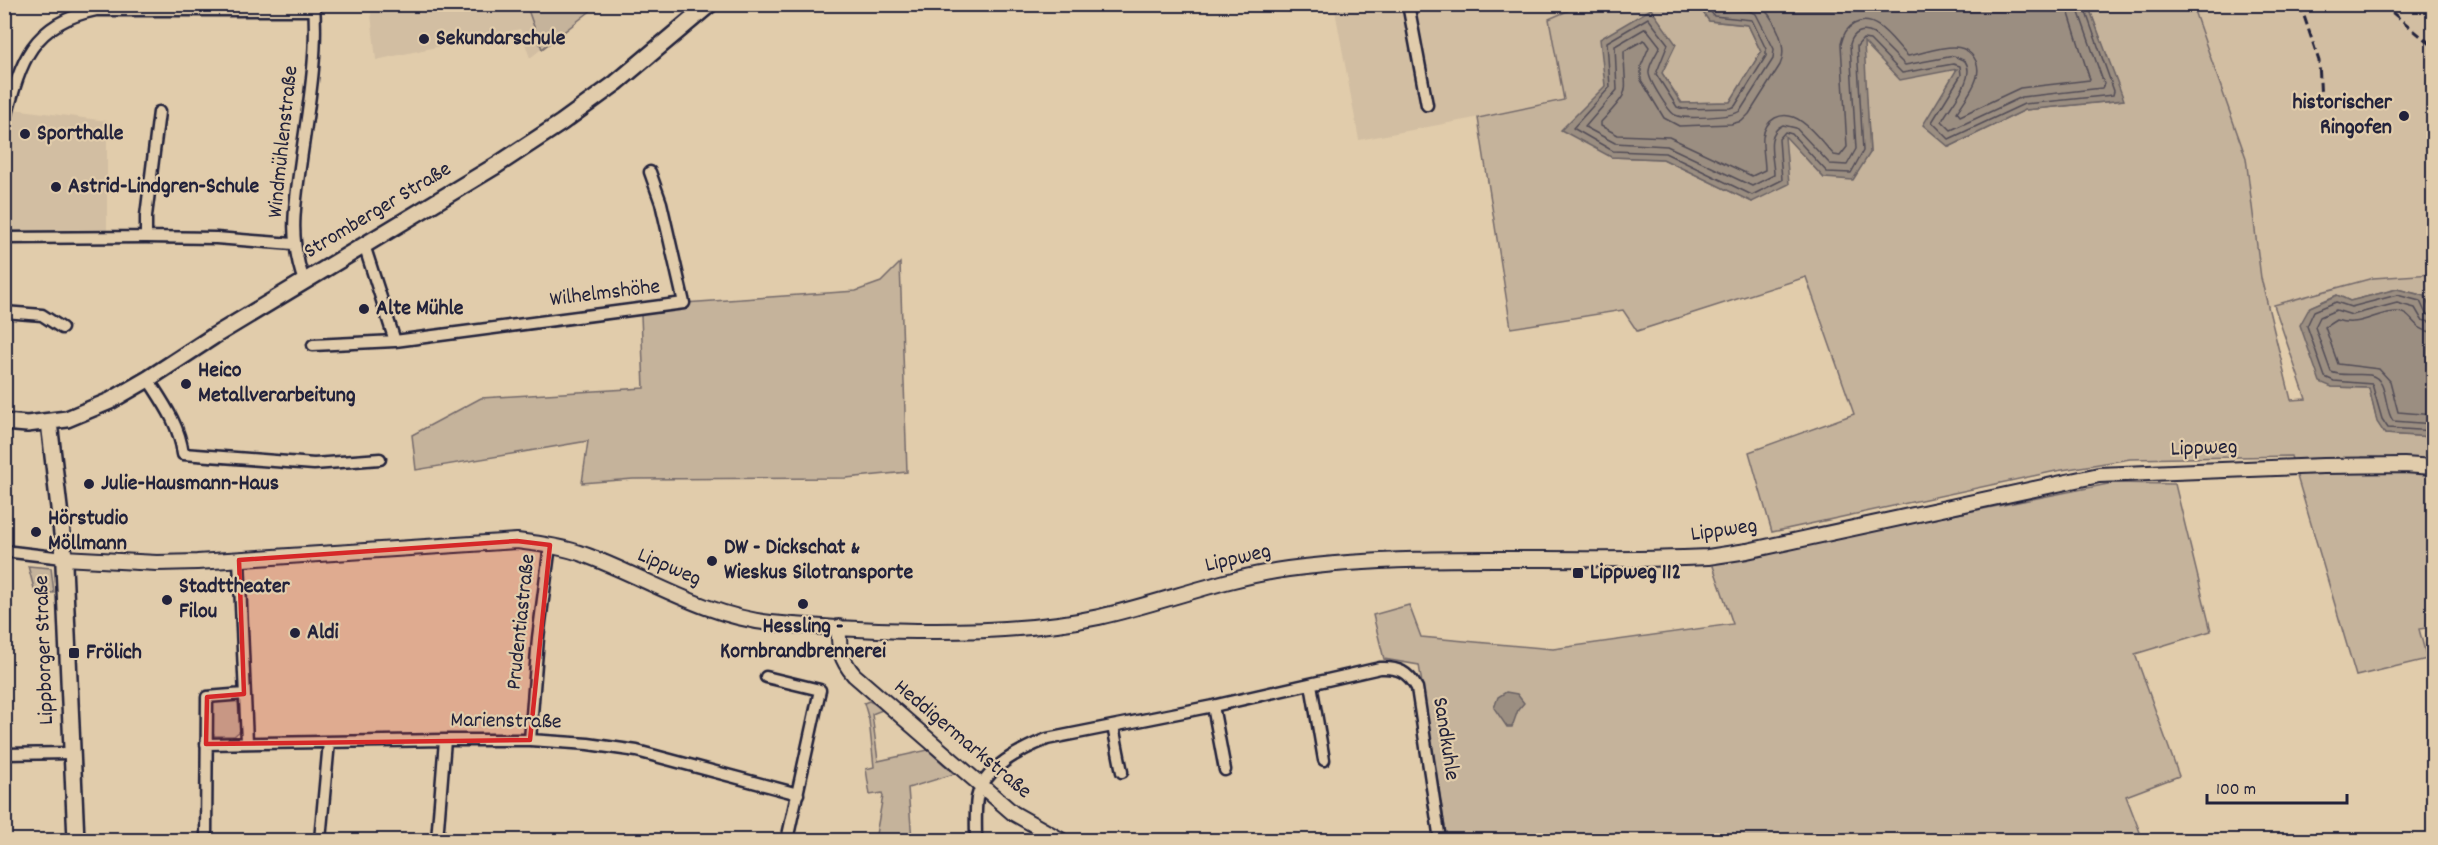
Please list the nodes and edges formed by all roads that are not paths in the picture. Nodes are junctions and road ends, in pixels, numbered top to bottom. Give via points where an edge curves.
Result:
1 (710, 4) edge
2 (1408, 4) edge
3 (314, 7) edge
4 (1427, 105) dead end
5 (159, 112) dead end
6 (4, 125) edge
7 (650, 172) dead end
8 (146, 237) junction
9 (4, 238) edge
10 (293, 244) junction
11 (364, 245) junction
12 (304, 281) junction
13 (4, 312) edge
14 (62, 328) dead end
15 (395, 341) junction
16 (313, 345) dead end
17 (148, 379) junction
18 (4, 422) edge
19 (49, 422) junction
20 (380, 459) dead end
21 (2433, 467) edge
22 (550, 545) junction
23 (4, 550) edge
24 (63, 558) junction
25 (239, 560) junction
26 (839, 627) junction
27 (766, 677) dead end
28 (1311, 684) junction
29 (244, 694) junction
30 (1213, 706) junction
31 (1113, 726) junction
32 (446, 740) junction
33 (530, 740) junction
34 (247, 742) junction
35 (329, 742) junction
36 (206, 744) junction
37 (71, 753) junction
38 (4, 754) edge
39 (1324, 760) dead end
40 (1225, 770) dead end
41 (1122, 772) dead end
42 (982, 786) junction
43 (798, 794) junction
44 (76, 840) edge
45 (206, 840) edge
46 (320, 840) edge
47 (437, 840) edge
48 (787, 840) edge
49 (976, 840) edge
50 (1061, 840) edge
51 (1440, 840) edge

1 - 11 main road, Stromberger Straße via 583,108
2 - 4 street
3 - 6 street via 96,10 67,18 32,46 17,76
3 - 10 street, Windmühlenstraße via 310,93
5 - 8 street
7 - 15 street, Wilhelmshöhe via 684,303
8 - 9 street
8 - 10 street
10 - 12 street, Windmühlenstraße
11 - 12 main road, Stromberger Straße
11 - 15 street
12 - 17 main road, Stromberger Straße
13 - 14 street via 42,315
15 - 16 street, Wilhelmshöhe
17 - 19 main road, Stromberger Straße via 86,412
17 - 20 street via 168,409 183,454 314,464
18 - 19 main road, Stromberger Straße
19 - 24 main road, Lippborger Straße
21 - 26 street, Lippweg via 2323,466 2099,475 1768,547 1708,556 1371,561 1255,576 1064,622 966,630
22 - 25 street, Lippweg via 517,541
22 - 26 street, Lippweg via 588,556 718,612 767,622
22 - 33 street, Prudentiastraße via 537,638
23 - 24 street
24 - 25 street, Lippweg via 157,563
24 - 37 main road, Lippborger Straße
25 - 29 street
26 - 42 street, Heddigermarkstraße via 839,647 854,675
27 - 43 street via 820,690
28 - 30 street, Sandkuhle
28 - 39 street
28 - 51 street, Sandkuhle via 1380,668 1392,668 1411,678 1417,688
29 - 34 street
29 - 36 street via 207,697
30 - 31 street, Sandkuhle
30 - 40 street
31 - 41 street
31 - 42 street, Sandkuhle via 1030,746 1001,764
32 - 33 street, Marienstraße
32 - 35 street, Marienstraße
32 - 47 street
33 - 43 street, Marienstraße via 637,751
34 - 35 street, Marienstraße
34 - 36 street, Marienstraße
35 - 46 street
36 - 45 street
37 - 38 street
37 - 44 main road, Lippborger Straße
42 - 49 street via 977,798
42 - 50 street, Heddigermarkstraße via 1013,813
43 - 48 street

